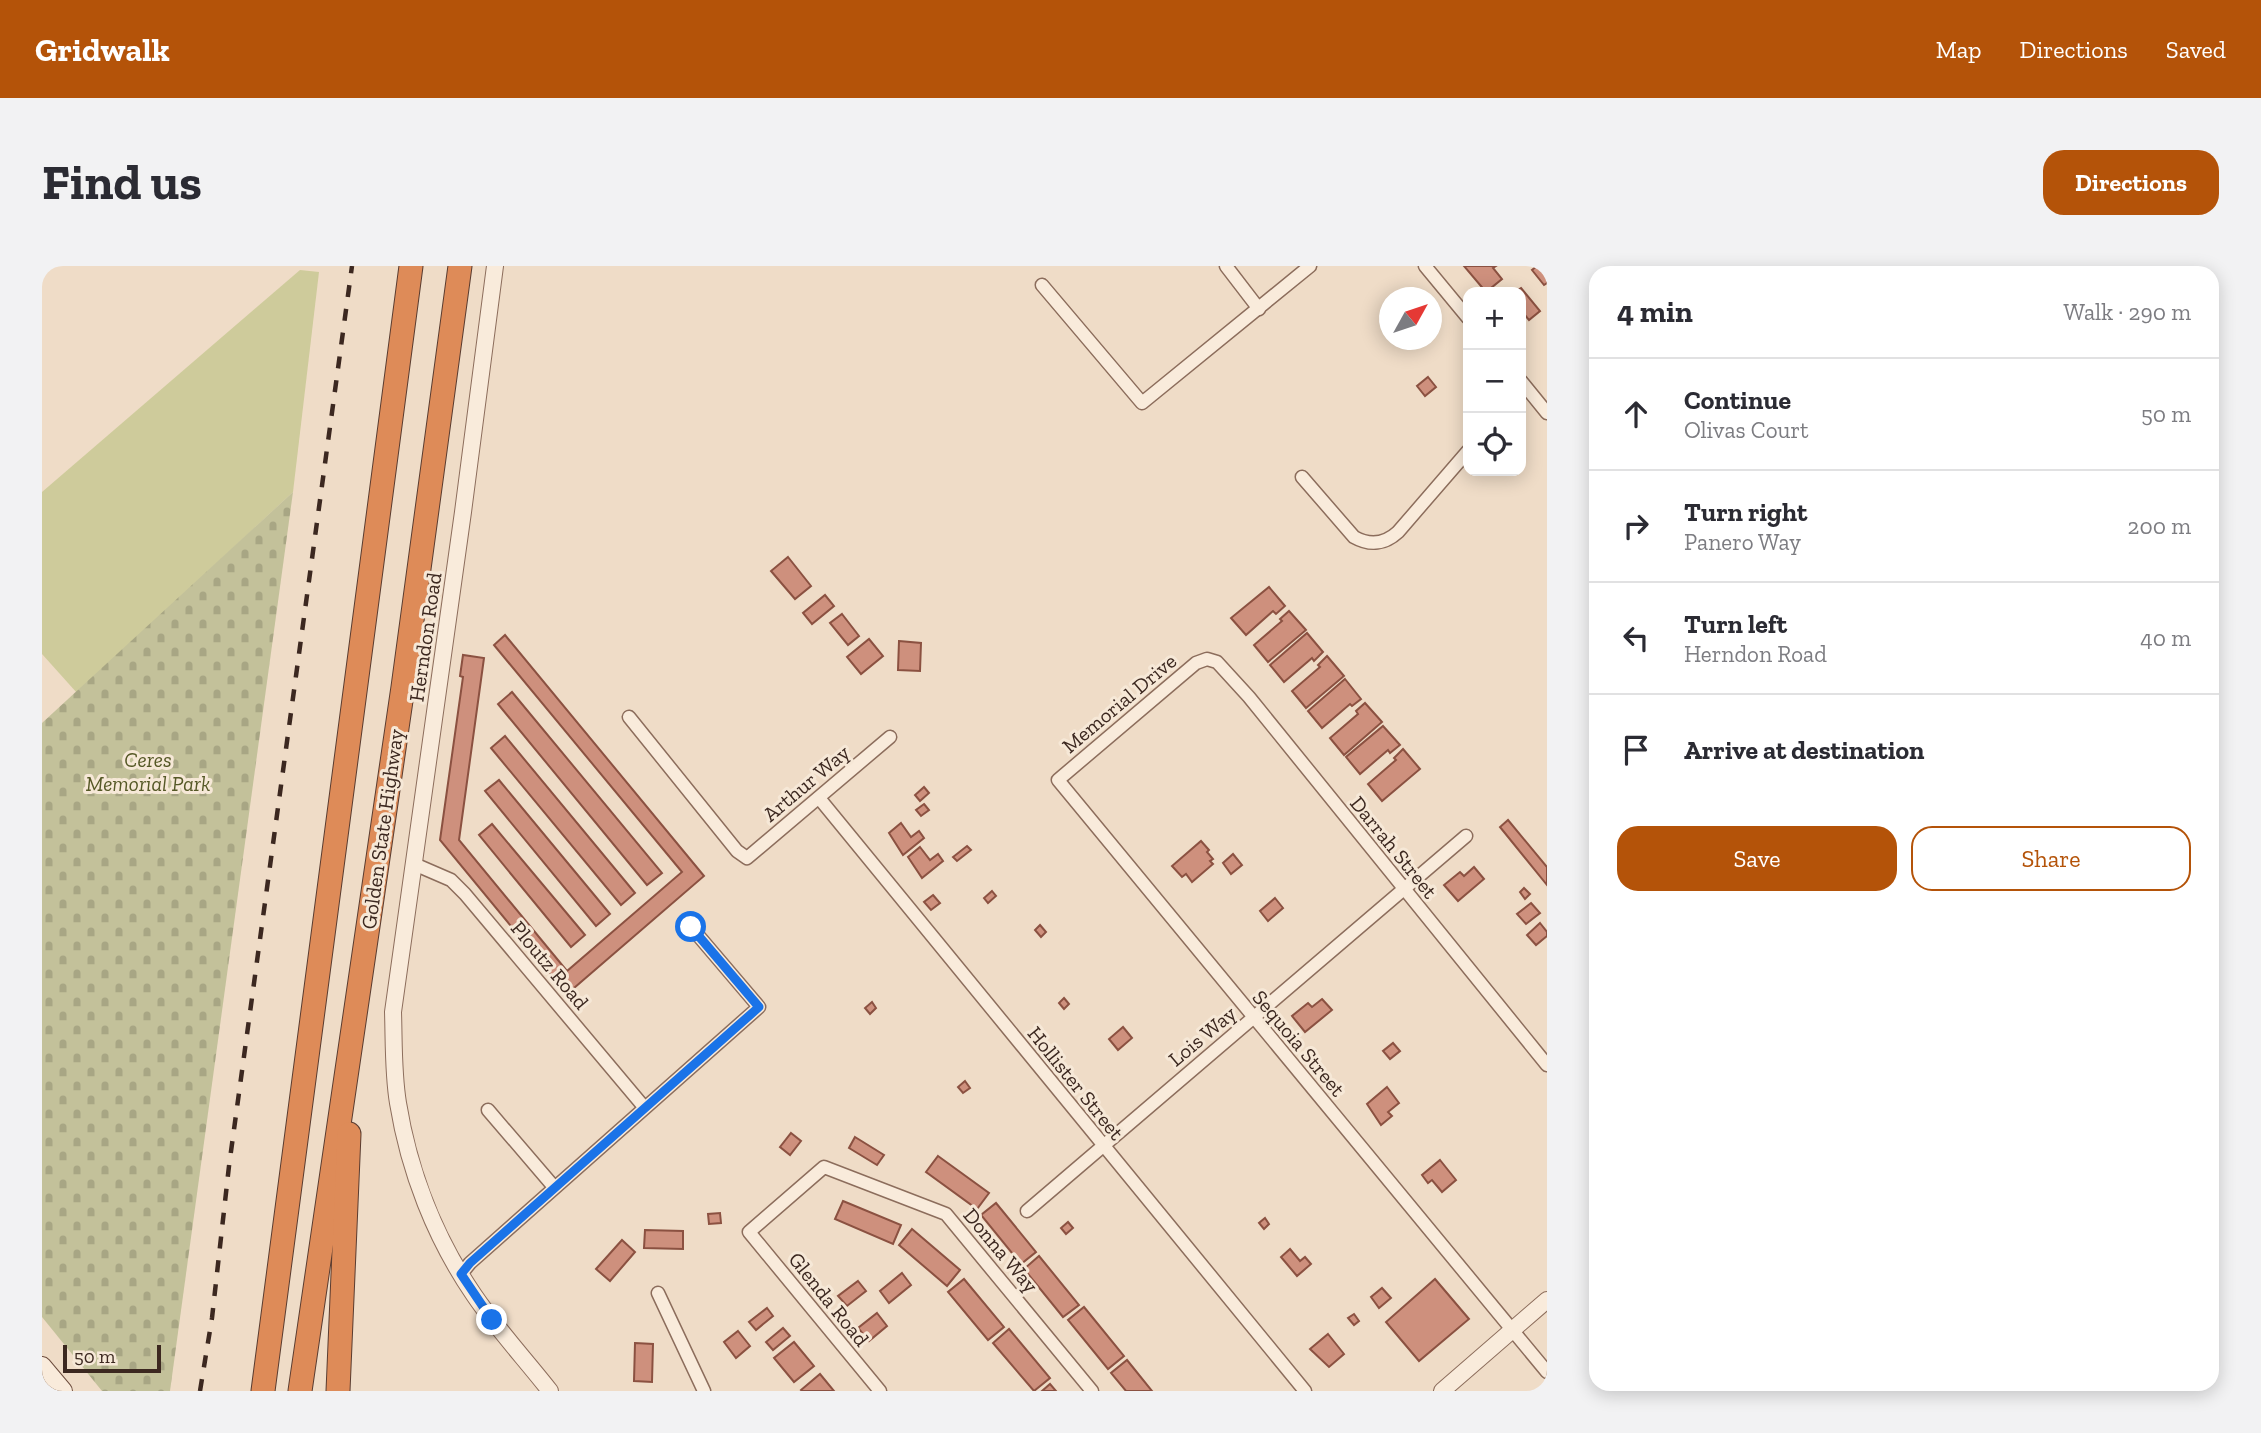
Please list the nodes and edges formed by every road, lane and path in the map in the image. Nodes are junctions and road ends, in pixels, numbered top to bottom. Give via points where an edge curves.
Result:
1 (411, 266) edge
2 (460, 266) edge
3 (495, 266) edge
4 (1226, 266) edge
5 (1310, 266) edge
6 (1425, 266) edge
7 (1042, 285) dead end
8 (1259, 309) junction
9 (1463, 312) edge
10 (1526, 397) edge
11 (1547, 413) edge
12 (1463, 457) edge
13 (1302, 477) dead end
14 (1207, 659) joint
15 (629, 718) dead end
16 (890, 737) dead end
17 (1058, 780) joint
18 (819, 798) junction
19 (1466, 836) dead end
20 (414, 864) junction
21 (1404, 890) junction
22 (691, 927) dead end
23 (355, 1008) junction
24 (1253, 1018) junction
25 (1547, 1065) edge
26 (644, 1107) junction
27 (488, 1110) dead end
28 (1102, 1146) junction
29 (554, 1187) junction
30 (1027, 1211) dead end
31 (749, 1232) joint
32 (461, 1274) junction
33 (658, 1293) dead end
34 (1547, 1300) edge
35 (1512, 1330) junction
36 (42, 1366) edge
37 (1547, 1372) edge
38 (63, 1391) edge
39 (263, 1391) edge
40 (300, 1391) edge
41 (338, 1391) edge
42 (550, 1391) edge
43 (704, 1391) edge
44 (880, 1391) edge
45 (1092, 1391) edge
46 (1305, 1391) edge
47 (1442, 1391) edge

1 - 39 highway
2 - 23 highway, Golden State Highway
3 - 20 street, Herndon Road
4 - 8 street
5 - 8 street
6 - 9 street
7 - 8 street via 1142,403
10 - 11 street
12 - 13 street via 1398,532 1376,543 1354,537
14 - 17 street, Memorial Drive via 1196,663
14 - 21 street, Darrah Street via 1217,662 1249,697
15 - 18 street, Arthur Way via 747,858
16 - 18 street, Arthur Way
17 - 24 street, Sequoia Street
18 - 28 street, Hollister Street
19 - 21 street, Lois Way
20 - 26 street, Ploutz Road via 451,880 466,894
20 - 32 street, Herndon Road via 393,1012 397,1100 422,1197
21 - 24 street, Lois Way
21 - 25 street, Darrah Street
22 - 26 street via 759,1007
23 - 40 highway, Golden State Highway
23 - 41 highway
24 - 28 street, Lois Way
24 - 35 street, Sequoia Street
26 - 29 street
27 - 29 street
28 - 30 street, Lois Way
28 - 46 street, Hollister Street
29 - 32 street
31 - 44 street, Glenda Road
31 - 45 street, Donna Way via 824,1167 946,1214
32 - 42 street, Herndon Road
33 - 43 street
34 - 35 street
35 - 37 street, Sequoia Street
35 - 47 street
36 - 38 main road

